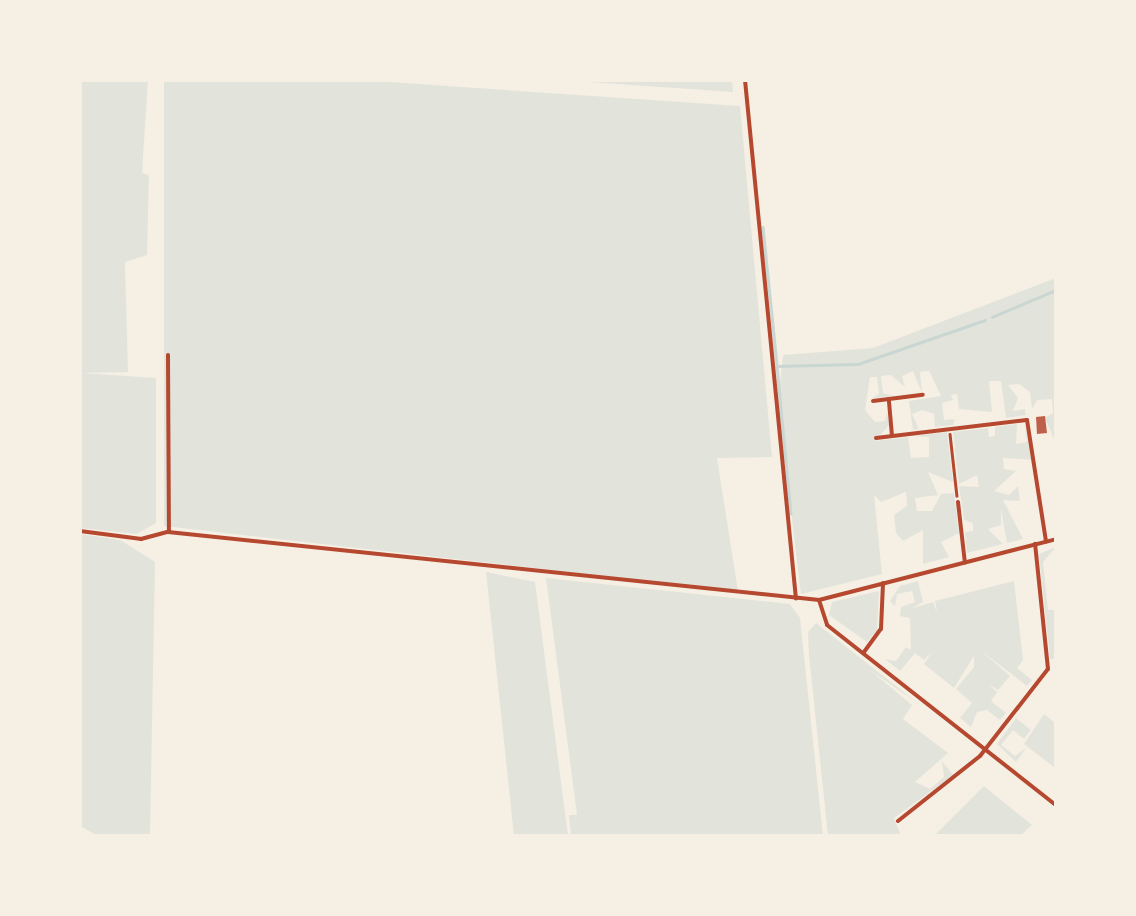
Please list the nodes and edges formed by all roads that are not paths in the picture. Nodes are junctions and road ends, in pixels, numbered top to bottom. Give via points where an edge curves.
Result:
1 (745, 80) edge
2 (168, 355) dead end
3 (923, 396) dead end
4 (888, 399) junction
5 (873, 401) dead end
6 (892, 436) junction
7 (876, 438) dead end
8 (958, 502) road end
9 (80, 532) edge
10 (169, 532) junction
11 (1056, 539) edge
12 (1046, 542) junction
13 (1035, 544) junction
14 (965, 563) junction
15 (883, 583) junction
16 (796, 598) junction
17 (819, 600) junction
18 (863, 653) junction
19 (985, 749) junction
20 (1056, 805) edge
21 (898, 821) dead end

1 - 16 street
2 - 10 street
3 - 4 street
4 - 5 street
4 - 6 street
6 - 7 street
6 - 12 street via 1031,422
8 - 14 street
9 - 10 street via 141,538
10 - 16 street
11 - 12 street
12 - 13 street
13 - 14 street
13 - 19 street via 1048,669
14 - 15 street
15 - 17 street
15 - 18 street via 881,629
16 - 17 street
17 - 18 street via 820,618
18 - 19 street
19 - 20 street
19 - 21 street via 956,780

